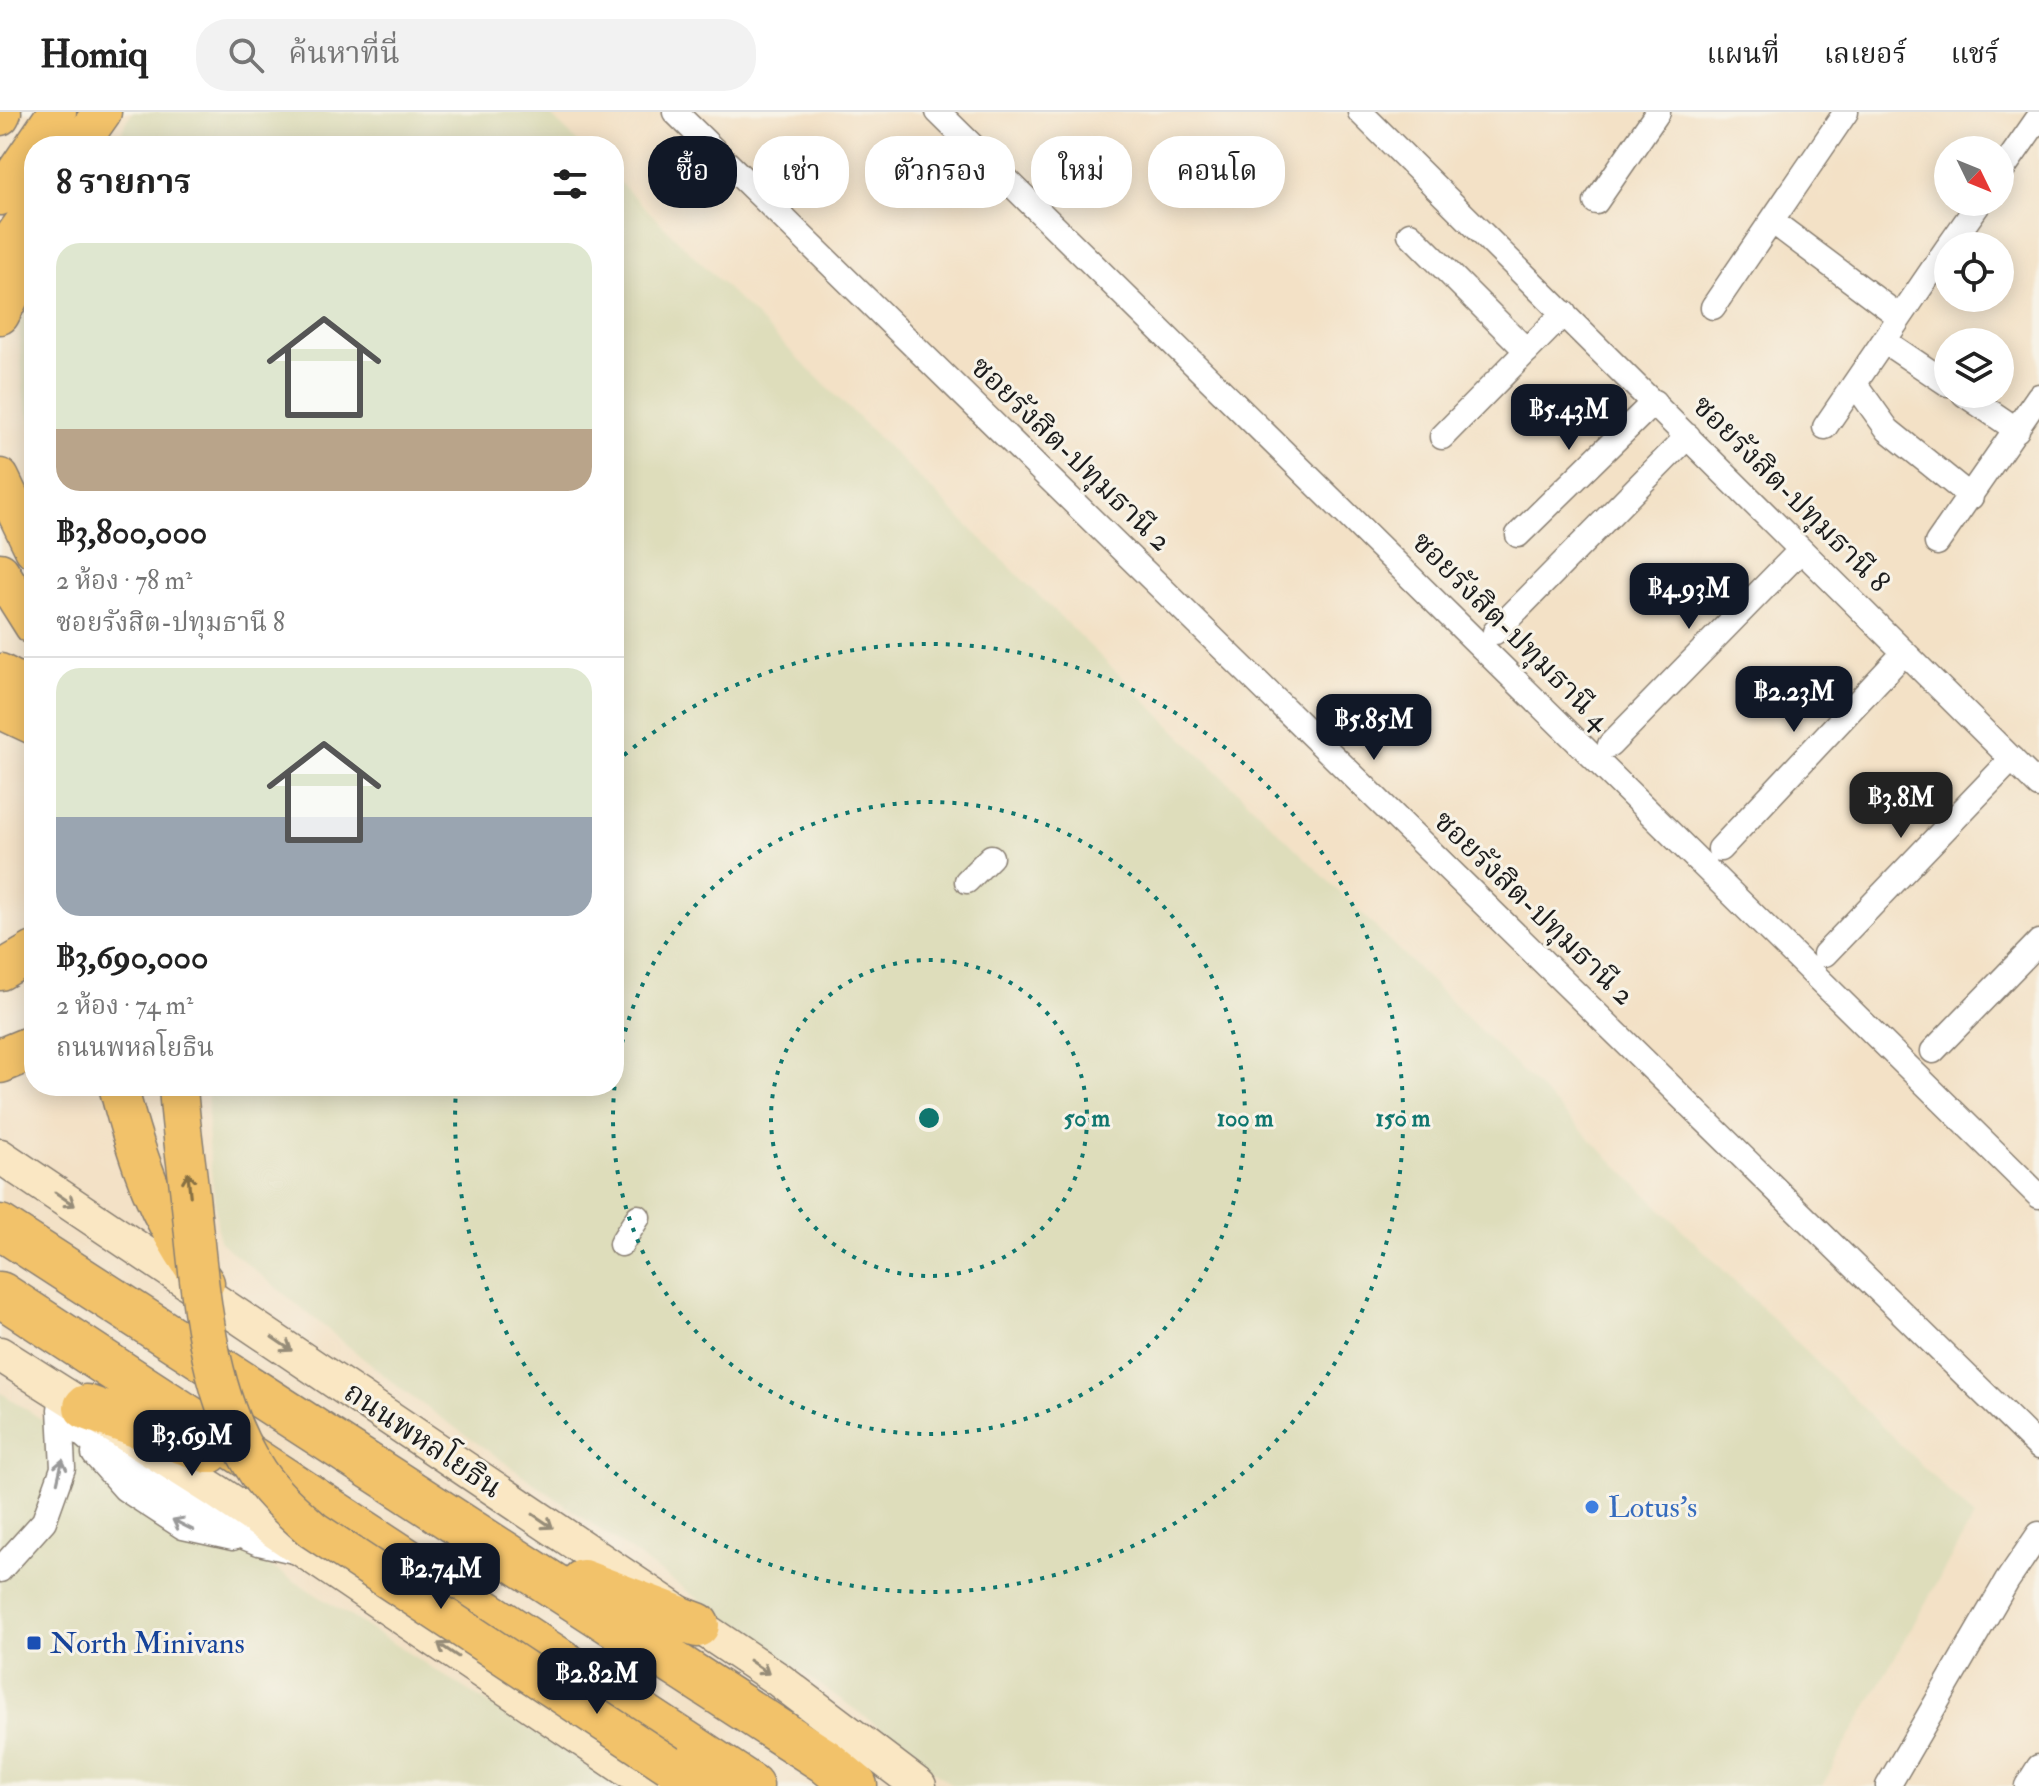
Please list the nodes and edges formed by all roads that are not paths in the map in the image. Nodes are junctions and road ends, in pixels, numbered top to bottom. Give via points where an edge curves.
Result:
1 (30, 112) edge
2 (57, 112) edge
3 (103, 112) edge
4 (675, 112) edge
5 (938, 112) edge
6 (1360, 112) edge
7 (1658, 112) edge
8 (1846, 112) edge
9 (2039, 117) edge
10 (24, 136) edge
11 (24, 136) edge
12 (43, 136) edge
13 (85, 136) edge
14 (92, 136) edge
15 (2014, 153) edge
16 (24, 169) edge
17 (10, 193) edge
18 (1596, 202) dead end
19 (1772, 221) junction
20 (1410, 234) dead end
21 (0, 257) edge
22 (1934, 267) edge
23 (24, 269) edge
24 (1713, 307) dead end
25 (1564, 313) junction
26 (0, 315) edge
27 (1900, 317) junction
28 (1884, 341) junction
29 (1527, 351) junction
30 (1934, 375) edge
31 (1855, 384) junction
32 (2039, 396) edge
33 (1654, 402) junction
34 (1985, 408) edge
35 (1825, 427) dead end
36 (2017, 430) junction
37 (1688, 436) junction
38 (1442, 437) dead end
39 (0, 478) edge
40 (1971, 497) junction
41 (24, 528) edge
42 (1518, 535) dead end
43 (1937, 543) dead end
44 (1801, 550) junction
45 (0, 572) edge
46 (24, 610) edge
47 (1495, 632) dead end
48 (1904, 653) junction
49 (0, 673) edge
50 (24, 686) edge
51 (0, 706) edge
52 (24, 717) edge
53 (1610, 745) dead end
54 (2012, 759) junction
55 (2039, 786) edge
56 (1720, 849) dead end
57 (991, 857) dead end
58 (967, 881) dead end
59 (2039, 942) edge
60 (1825, 954) dead end
61 (24, 957) edge
62 (0, 971) edge
63 (24, 1051) edge
64 (1933, 1051) dead end
65 (0, 1061) edge
66 (121, 1096) edge
67 (179, 1096) edge
68 (0, 1156) edge
69 (2039, 1196) edge
70 (0, 1202) edge
71 (638, 1217) dead end
72 (13, 1232) edge
73 (621, 1244) dead end
74 (0, 1294) edge
75 (218, 1300) junction
76 (0, 1309) edge
77 (0, 1354) edge
78 (68, 1410) junction
79 (2039, 1447) edge
80 (234, 1460) junction
81 (2039, 1534) edge
82 (309, 1554) junction
83 (0, 1570) edge
84 (559, 1573) junction
85 (697, 1625) junction
86 (667, 1658) junction
87 (2039, 1767) edge
88 (673, 1779) edge
89 (728, 1786) edge
90 (751, 1786) edge
91 (824, 1786) edge
92 (855, 1786) edge
93 (919, 1786) edge
94 (1888, 1786) edge
95 (2027, 1786) edge

1 - 11 main road
2 - 12 main road
3 - 13 main road
3 - 14 main road
4 - 79 street, ซอยรังสิต-ปทุมธานี 2
5 - 69 street, ซอยรังสิต-ปทุมธานี 4
6 - 25 street, ซอยรังสิต-ปทุมธานี 8
7 - 18 street
8 - 19 street
9 - 15 street
10 - 17 main road
16 - 17 main road
17 - 21 main road
19 - 24 street
19 - 27 street
20 - 29 street
22 - 27 street
23 - 26 main road
25 - 29 street
25 - 33 street, ซอยรังสิต-ปทุมธานี 8
27 - 28 street
28 - 30 street
28 - 31 street
29 - 38 street
31 - 35 street
31 - 40 street via 1888,430
32 - 36 street
33 - 37 street, ซอยรังสิต-ปทุมธานี 8
33 - 42 street
34 - 36 street
36 - 40 street
37 - 44 street, ซอยรังสิต-ปทุมธานี 8
37 - 47 street
39 - 41 main road
40 - 43 street
44 - 48 street, ซอยรังสิต-ปทุมธานี 8
44 - 53 street
45 - 46 main road
48 - 54 street, ซอยรังสิต-ปทุมธานี 8
48 - 56 street
49 - 50 main road
51 - 52 highway
54 - 55 street, ซอยรังสิต-ปทุมธานี 8
54 - 60 street
57 - 58 street
59 - 64 street
61 - 62 main road
63 - 65 highway
66 - 75 main road via 153,1200
88 -> 67 main road, bridge via 313,1530 257,1472 226,1404 214,1358
68 -> 75 main road, ถนนพหลโยธิน
70 - 72 highway
71 - 73 street
72 - 84 highway
72 - 86 highway, ถนนพหลโยธิน
72 - 91 highway
74 - 90 highway, bridge
75 -> 85 main road, ถนนพหลโยธิน
76 - 80 highway
77 - 78 main road
78 - 80 highway
78 - 82 main road
82 -> 78 street via 259,1543 222,1526
83 -> 78 street via 44,1521 63,1468
80 - 89 highway
81 - 94 street
88 -> 82 main road
84 - 85 highway
84 - 86 highway
85 -> 93 main road, ถนนพหลโยธิน
86 - 92 highway, ถนนพหลโยธิน
87 - 95 street

